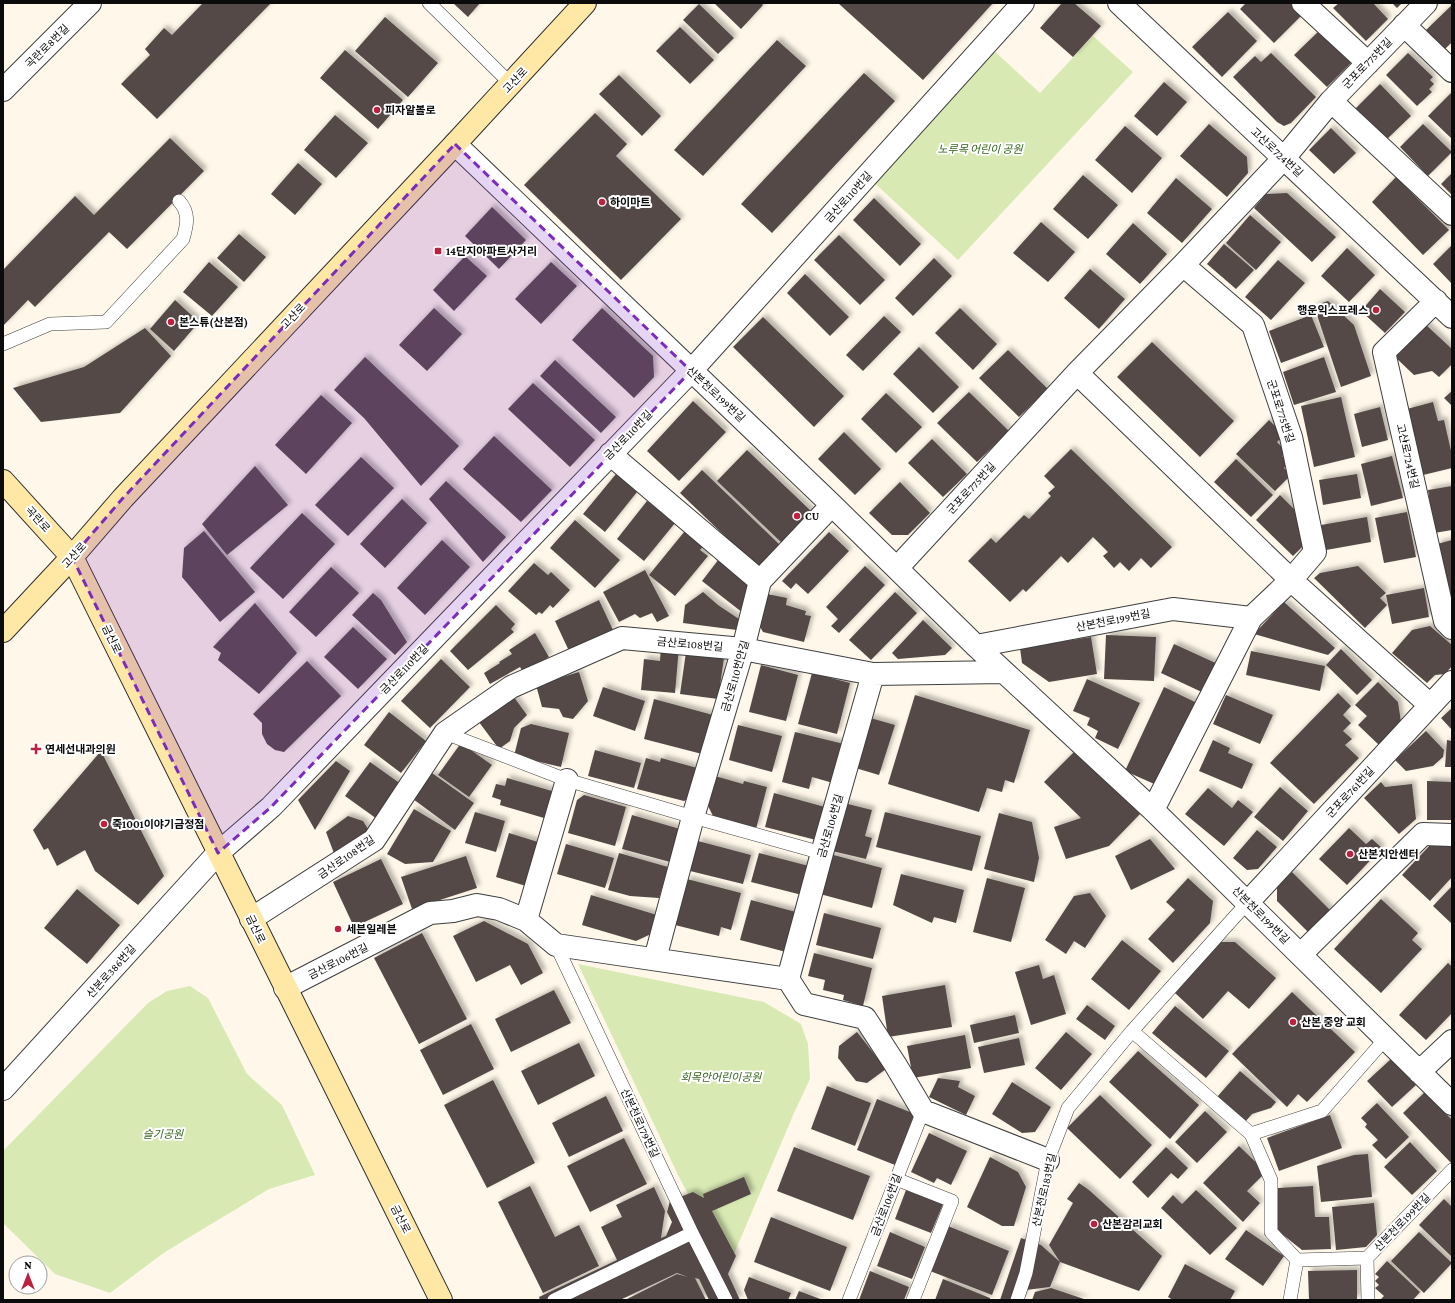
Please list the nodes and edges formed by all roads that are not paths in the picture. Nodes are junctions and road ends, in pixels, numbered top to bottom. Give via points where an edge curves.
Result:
1 (90, 3) edge
2 (429, 3) edge
3 (585, 3) edge
4 (1023, 3) edge
5 (1118, 3) edge
6 (1303, 3) edge
7 (1426, 3) edge
8 (1404, 25) junction
9 (1368, 63) junction
10 (1452, 70) edge
11 (511, 84) junction
12 (3, 90) edge
13 (1331, 101) junction
14 (455, 144) junction
15 (1284, 158) junction
16 (179, 201) dead end
17 (1452, 214) edge
18 (1183, 265) junction
19 (1436, 301) junction
20 (1452, 317) edge
21 (3, 344) edge
22 (691, 371) junction
23 (1077, 373) junction
24 (610, 454) junction
25 (3, 481) edge
26 (832, 505) junction
27 (72, 557) junction
28 (897, 568) junction
29 (1291, 580) junction
30 (760, 581) junction
31 (1251, 618) junction
32 (1452, 628) edge
33 (3, 631) edge
34 (976, 646) junction
35 (743, 649) junction
36 (1004, 672) junction
37 (873, 674) junction
38 (1452, 682) edge
39 (1430, 705) junction
40 (445, 732) junction
41 (567, 780) junction
42 (1153, 810) junction
43 (693, 817) junction
44 (1452, 835) edge
45 (822, 852) junction
46 (218, 854) junction
47 (1248, 902) junction
48 (251, 919) junction
49 (526, 920) junction
50 (556, 945) junction
51 (1301, 954) junction
52 (655, 959) junction
53 (788, 979) junction
54 (285, 988) junction
55 (1132, 1031) junction
56 (1386, 1038) junction
57 (1452, 1041) edge
58 (1419, 1072) junction
59 (3, 1089) edge
60 (1452, 1104) edge
61 (924, 1111) junction
62 (1251, 1134) junction
63 (1048, 1160) junction
64 (1452, 1170) edge
65 (896, 1179) junction
66 (692, 1234) junction
67 (1367, 1258) junction
68 (1297, 1260) junction
69 (441, 1300) edge
70 (554, 1300) edge
71 (726, 1300) edge
72 (849, 1300) edge
73 (913, 1300) edge
74 (1017, 1300) edge
75 (1290, 1300) edge
76 (1368, 1300) edge

1 - 12 street, 곡란로8번길
2 - 11 lane
3 - 11 street, 고산로
4 - 22 street, 금산로110번길
5 - 15 street, 고산로724번길
6 - 9 street
7 - 8 street, 군포로775번길
8 - 9 street, 군포로775번길
8 - 10 street
9 - 13 street, 군포로775번길
11 - 14 street, 고산로
13 - 15 street, 군포로775번길
13 - 17 street
14 - 22 street, 산본천로199번길
14 - 27 street, 고산로 via 123,498
15 - 18 street, 군포로775번길
15 - 19 street, 고산로724번길
16 - 21 lane via 187,214 184,239 106,322 50,324
18 - 23 street, 군포로775번길
18 - 29 street, 군포로775번길 via 1253,325 1290,437 1316,552
19 - 20 street, 고산로724번길
19 - 32 street, 고산로724번길 via 1384,352 1446,621
22 - 24 street, 금산로110번길
22 - 26 street, 산본천로199번길
23 - 28 street, 군포로775번길
23 - 29 street
24 - 30 street
24 - 46 street, 금산로110번길 via 271,807
25 - 27 street, 곡란로
26 - 28 street, 산본천로199번길
26 - 30 street
27 - 33 street, 고산로
27 - 46 street, 금산로
28 - 34 street, 산본천로199번길
29 - 31 street
29 - 39 street
30 - 35 street, 금산로110번안길
31 - 34 street, 산본천로199번길 via 1173,609
31 - 42 street
34 - 36 street, 산본천로199번길
35 - 37 street, 금산로108번길
35 - 40 street, 금산로108번길 via 622,638 511,687
35 - 43 street, 금산로110번안길
36 - 37 street, 금산로108번길
36 - 42 street, 산본천로199번길
37 - 45 street, 금산로106번길
38 - 39 street, 군포로761번길
39 - 47 street, 군포로761번길
40 - 41 lane
40 - 48 street, 금산로108번길 via 374,840
41 - 43 lane
41 - 49 street
42 - 47 street, 산본천로199번길
43 - 45 lane
43 - 52 street, 금산로110번안길
44 - 51 street via 1422,834
45 - 53 street, 금산로106번길
46 - 48 street, 금산로
46 - 59 street, 산본로386번길
47 - 51 street, 산본천로199번길
47 - 55 lane, 산본천로183번길
48 - 54 street, 금산로
49 - 50 street, 금산로106번길
49 - 54 street, 금산로106번길 via 499,909 477,905 430,914
50 - 52 street
50 - 66 lane, 산본천로179번길
51 - 56 street, 산본천로199번길
52 - 53 street
53 - 61 street via 804,1004 865,1018
54 - 69 street, 금산로
55 - 62 lane
55 - 63 lane, 산본천로183번길 via 1068,1108
56 - 58 street, 산본천로199번길
56 - 62 lane via 1322,1111
57 - 58 street
58 - 60 street, 산본천로199번길
61 - 63 street
61 - 65 lane, 금산로106번길
62 - 68 lane via 1271,1180 1271,1232
63 - 74 lane, 산본천로183번길 via 1026,1273
64 - 67 lane, 산본천로199번길
65 - 72 lane, 금산로106번길
65 - 73 lane via 952,1201
66 - 70 lane
66 - 71 lane, 산본천로179번길
67 - 68 lane, 산본천로199번길
67 - 76 lane
68 - 75 lane

